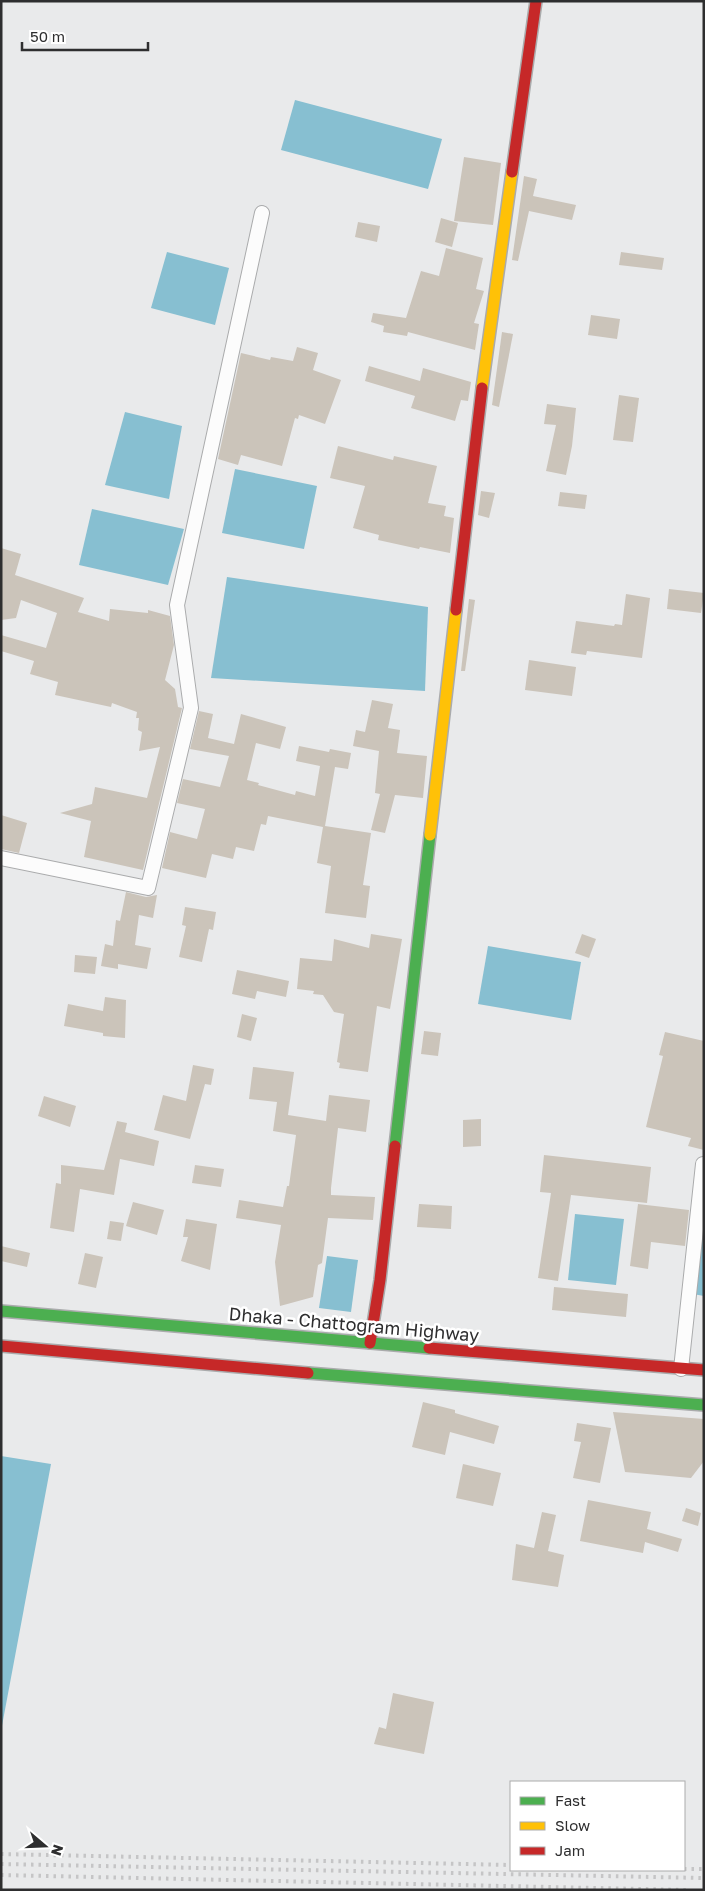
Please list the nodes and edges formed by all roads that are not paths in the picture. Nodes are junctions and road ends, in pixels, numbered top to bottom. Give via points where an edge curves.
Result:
1 (536, 1) edge
2 (262, 213) dead end
3 (1, 858) edge
4 (703, 1164) edge
5 (1, 1311) edge
6 (370, 1344) junction
7 (1, 1346) edge
8 (681, 1369) junction
9 (704, 1370) edge
10 (704, 1405) edge

1 - 6 main road via 476,431 380,1280
2 - 3 street via 177,605 191,708 148,888
4 - 8 street
5 - 6 main road, Dhaka - Chattogram Highway
6 - 8 main road, Dhaka - Chattogram Highway
7 - 10 main road
8 - 9 main road, Dhaka - Chattogram Highway

